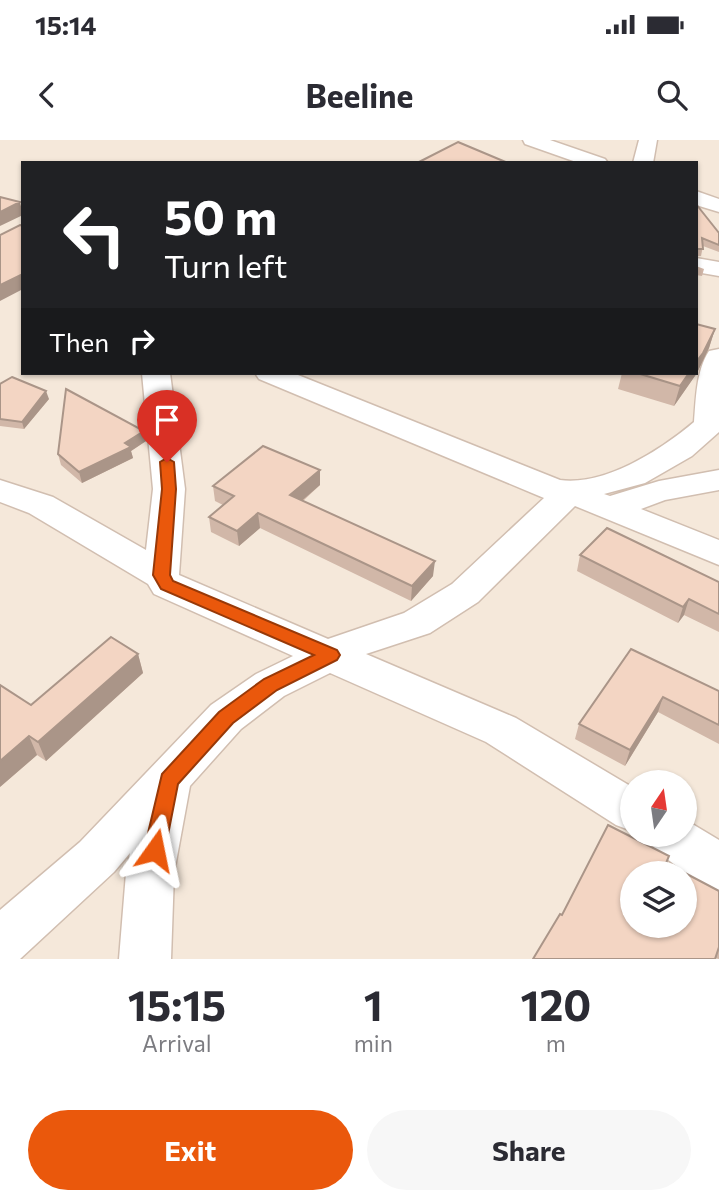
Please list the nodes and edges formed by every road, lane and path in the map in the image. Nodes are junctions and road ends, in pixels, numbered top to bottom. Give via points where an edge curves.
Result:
1 (532, 140) edge
2 (648, 140) edge
3 (592, 161) edge
4 (643, 161) edge
5 (698, 265) edge
6 (719, 269) edge
7 (719, 357) edge
8 (156, 375) edge
9 (274, 375) edge
10 (719, 480) edge
11 (0, 490) edge
12 (570, 492) junction
13 (609, 508) junction
14 (719, 552) edge
15 (161, 575) junction
16 (331, 655) junction
17 (169, 780) junction
18 (620, 804) edge
19 (690, 847) edge
20 (719, 869) edge
21 (0, 943) edge
22 (145, 959) edge

1 - 3 street
2 - 4 street
5 - 6 street
7 - 12 street via 711,386 709,425 681,449 634,476
8 - 15 street via 169,489
9 - 12 street via 554,490
10 - 13 street via 659,491
11 - 15 street via 41,505
12 - 13 street
12 - 16 street via 465,593 417,623
13 - 14 street
15 - 16 street via 167,585
16 - 17 street via 270,685 226,717
16 - 18 street via 501,730
17 - 21 street via 97,857
17 - 22 street via 150,873
19 - 20 street

